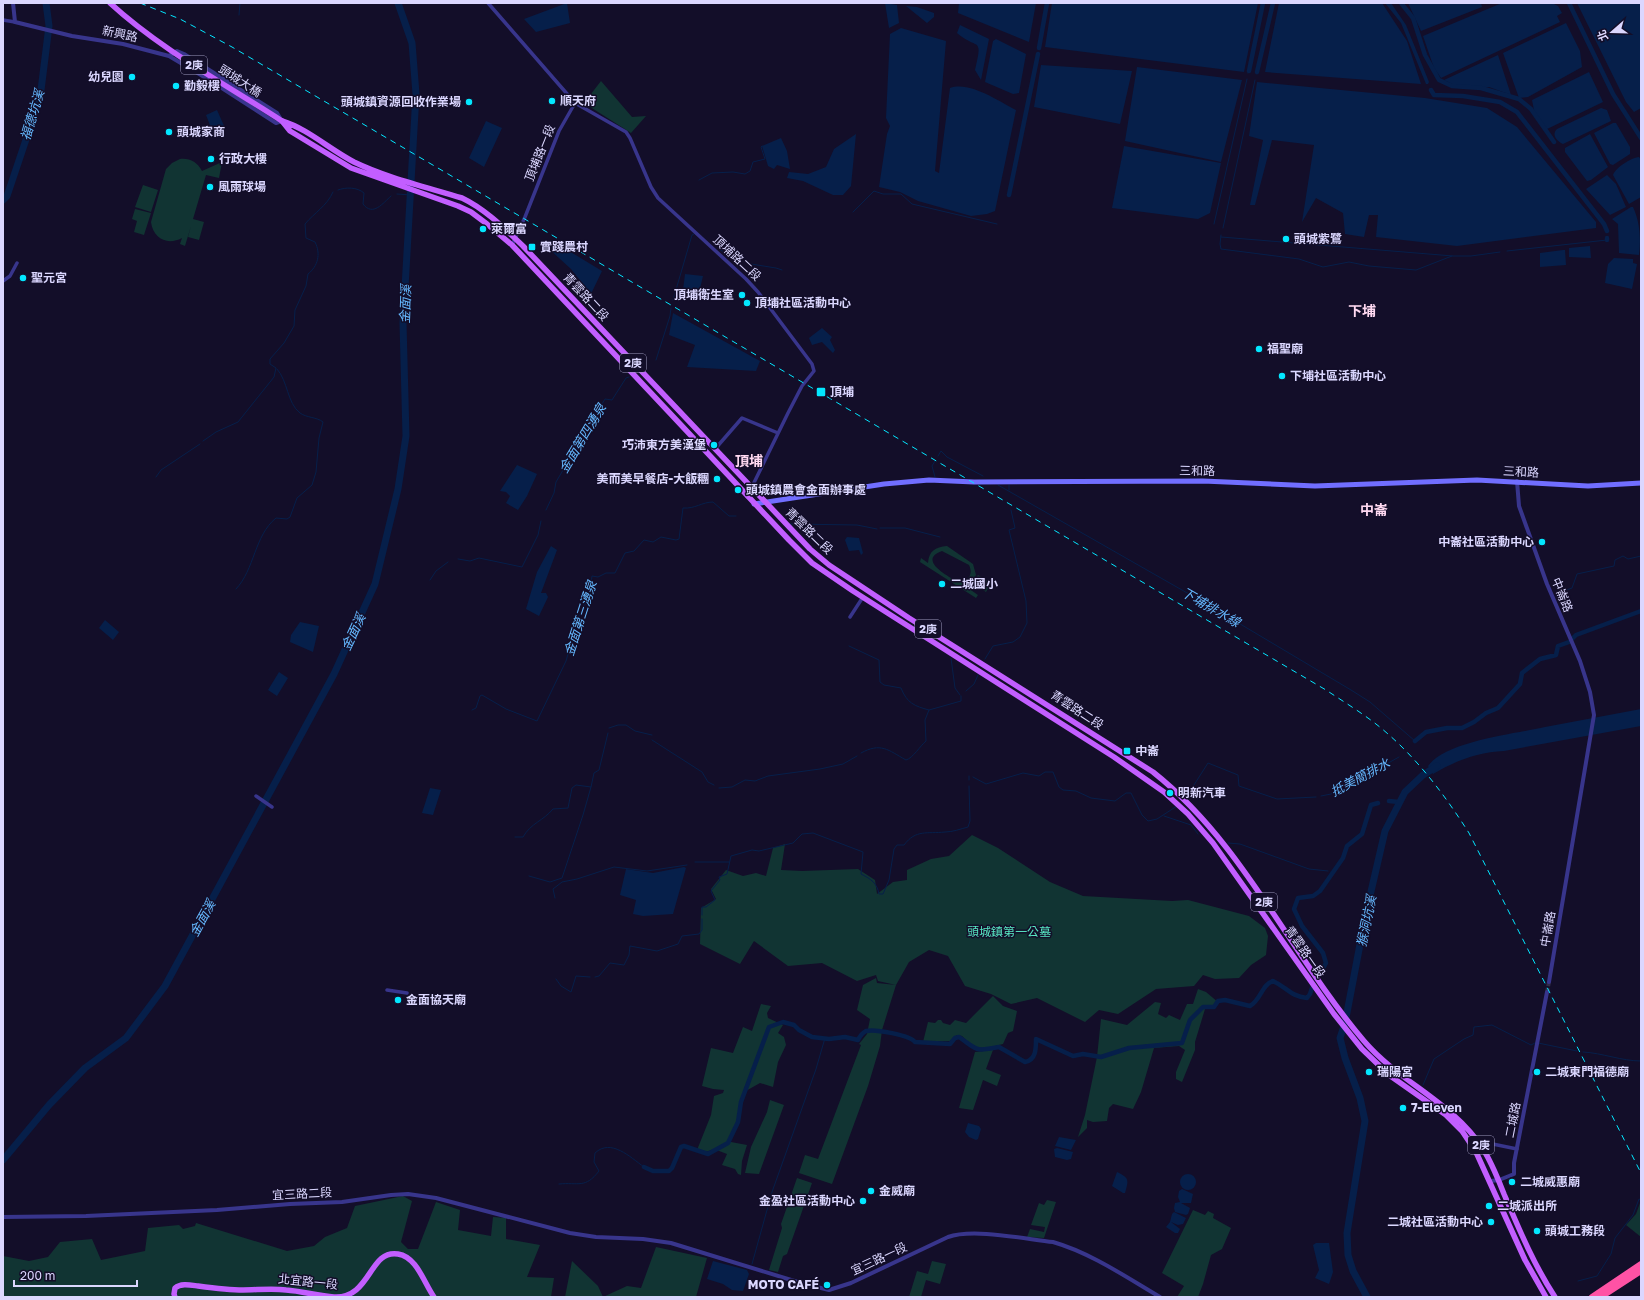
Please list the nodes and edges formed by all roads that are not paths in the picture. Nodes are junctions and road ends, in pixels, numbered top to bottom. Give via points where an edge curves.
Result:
1 (13, 3) edge
2 (110, 3) edge
3 (488, 3) edge
4 (3, 20) edge
5 (16, 22) junction
6 (169, 56) junction
7 (575, 103) junction
8 (282, 121) junction
9 (422, 189) junction
10 (516, 239) junction
11 (512, 245) junction
12 (16, 263) dead end
13 (3, 281) edge
14 (778, 433) junction
15 (714, 450) junction
16 (1517, 481) junction
17 (1641, 483) edge
18 (751, 489) junction
19 (747, 497) junction
20 (764, 502) junction
21 (754, 504) junction
22 (863, 597) junction
23 (910, 616) junction
24 (850, 617) dead end
25 (906, 624) junction
26 (256, 796) dead end
27 (272, 807) dead end
28 (1194, 808) joint
29 (1188, 814) joint
30 (1549, 982) tunnel mouth
31 (387, 990) dead end
32 (1547, 992) tunnel mouth
33 (407, 993) dead end
34 (1478, 1141) junction
35 (1517, 1149) junction
36 (1499, 1180) junction
37 (1491, 1181) junction
38 (1509, 1204) junction
39 (1502, 1206) junction
40 (3, 1217) edge
41 (596, 1238) joint
42 (1641, 1264) edge
43 (1641, 1271) edge
44 (1535, 1278) junction
45 (1607, 1289) junction
46 (175, 1297) edge
47 (434, 1297) edge
48 (1160, 1297) edge
49 (1541, 1297) edge
50 (1546, 1297) edge
51 (1555, 1297) edge
52 (1587, 1297) edge
53 (1592, 1297) edge
54 (1602, 1297) edge

1 - 5 street
2 - 8 main road, 頭城大橋 / 2庚, bridge via 131,23 156,41
3 - 7 street
4 - 5 street
5 - 6 street, 新興路
6 - 8 street, 新興路 via 276,123
6 - 8 street, 新興路 via 178,51 184,54 276,113
7 - 10 street, 頂埔路一段 via 559,131
7 - 14 street, 頂埔路二段 via 626,132 658,198 746,279 812,364 814,370 802,386
8 - 9 main road, 2庚 via 296,125 354,162
8 - 9 main road, 2庚 via 290,131 351,168 398,185
9 - 10 main road, 青雲路二段 / 2庚 via 472,203 495,219
9 - 11 main road, 青雲路二段 / 2庚 via 471,212
10 - 11 street, 頂埔路一段
10 - 15 main road, 青雲路二段 / 2庚
11 - 19 main road, 青雲路二段 / 2庚
12 - 13 street via 10,276
14 - 15 street via 742,418
14 - 18 street, 頂埔路二段
15 - 18 main road, 青雲路二段 / 2庚
16 - 17 main road, 三和路 via 1588,486
16 - 20 main road, 三和路 via 1315,486 1203,481 929,480
16 - 30 street, 中崙路 via 1519,506 1547,584 1580,661 1594,715
18 - 19 street, 頂埔路二段
18 - 20 main road, 青雲路二段 / 2庚
19 - 21 main road, 青雲路二段 / 2庚
20 - 21 main road, 三和路
20 - 23 main road, 青雲路二段 / 2庚 via 829,565
21 - 22 main road, 青雲路二段 / 2庚 via 812,563
22 - 24 street
22 - 25 main road, 青雲路二段 / 2庚
23 - 25 main road
23 - 28 main road, 青雲路二段 / 2庚 via 1153,772
25 - 29 main road, 青雲路二段 / 2庚 via 1114,757 1151,782
26 - 27 street
28 - 34 main road, 青雲路一段 / 2庚 via 1217,834 1357,1032 1376,1054 1454,1114
29 - 37 main road, 青雲路一段 / 2庚 via 1213,843 1355,1042 1389,1075 1446,1115 1462,1131
31 - 33 street
32 - 35 street, 二城路
34 - 35 street
34 - 36 main road, 2庚
35 - 36 street, 二城路 via 1514,1174
36 - 37 street, 二城路
36 - 38 main road, 2庚
37 - 39 main road, 2庚
38 - 39 street
38 - 51 main road, 2庚 via 1527,1246
39 - 44 main road, 2庚
40 - 41 street, 宜三路二段 via 217,1210 342,1202 408,1194 436,1198
41 - 48 street, 宜三路一段 via 643,1239 671,1243 829,1290 851,1283 948,1237 972,1233 1065,1245 1082,1252
42 - 45 highway
43 - 45 highway
44 - 49 main road
44 - 50 main road, 2庚
45 - 52 highway
45 - 53 highway
45 - 54 highway
46 - 47 main road, 北宜路一段 via 175,1288 186,1284 242,1290 285,1289 342,1296 362,1286 380,1259 398,1254 415,1265

